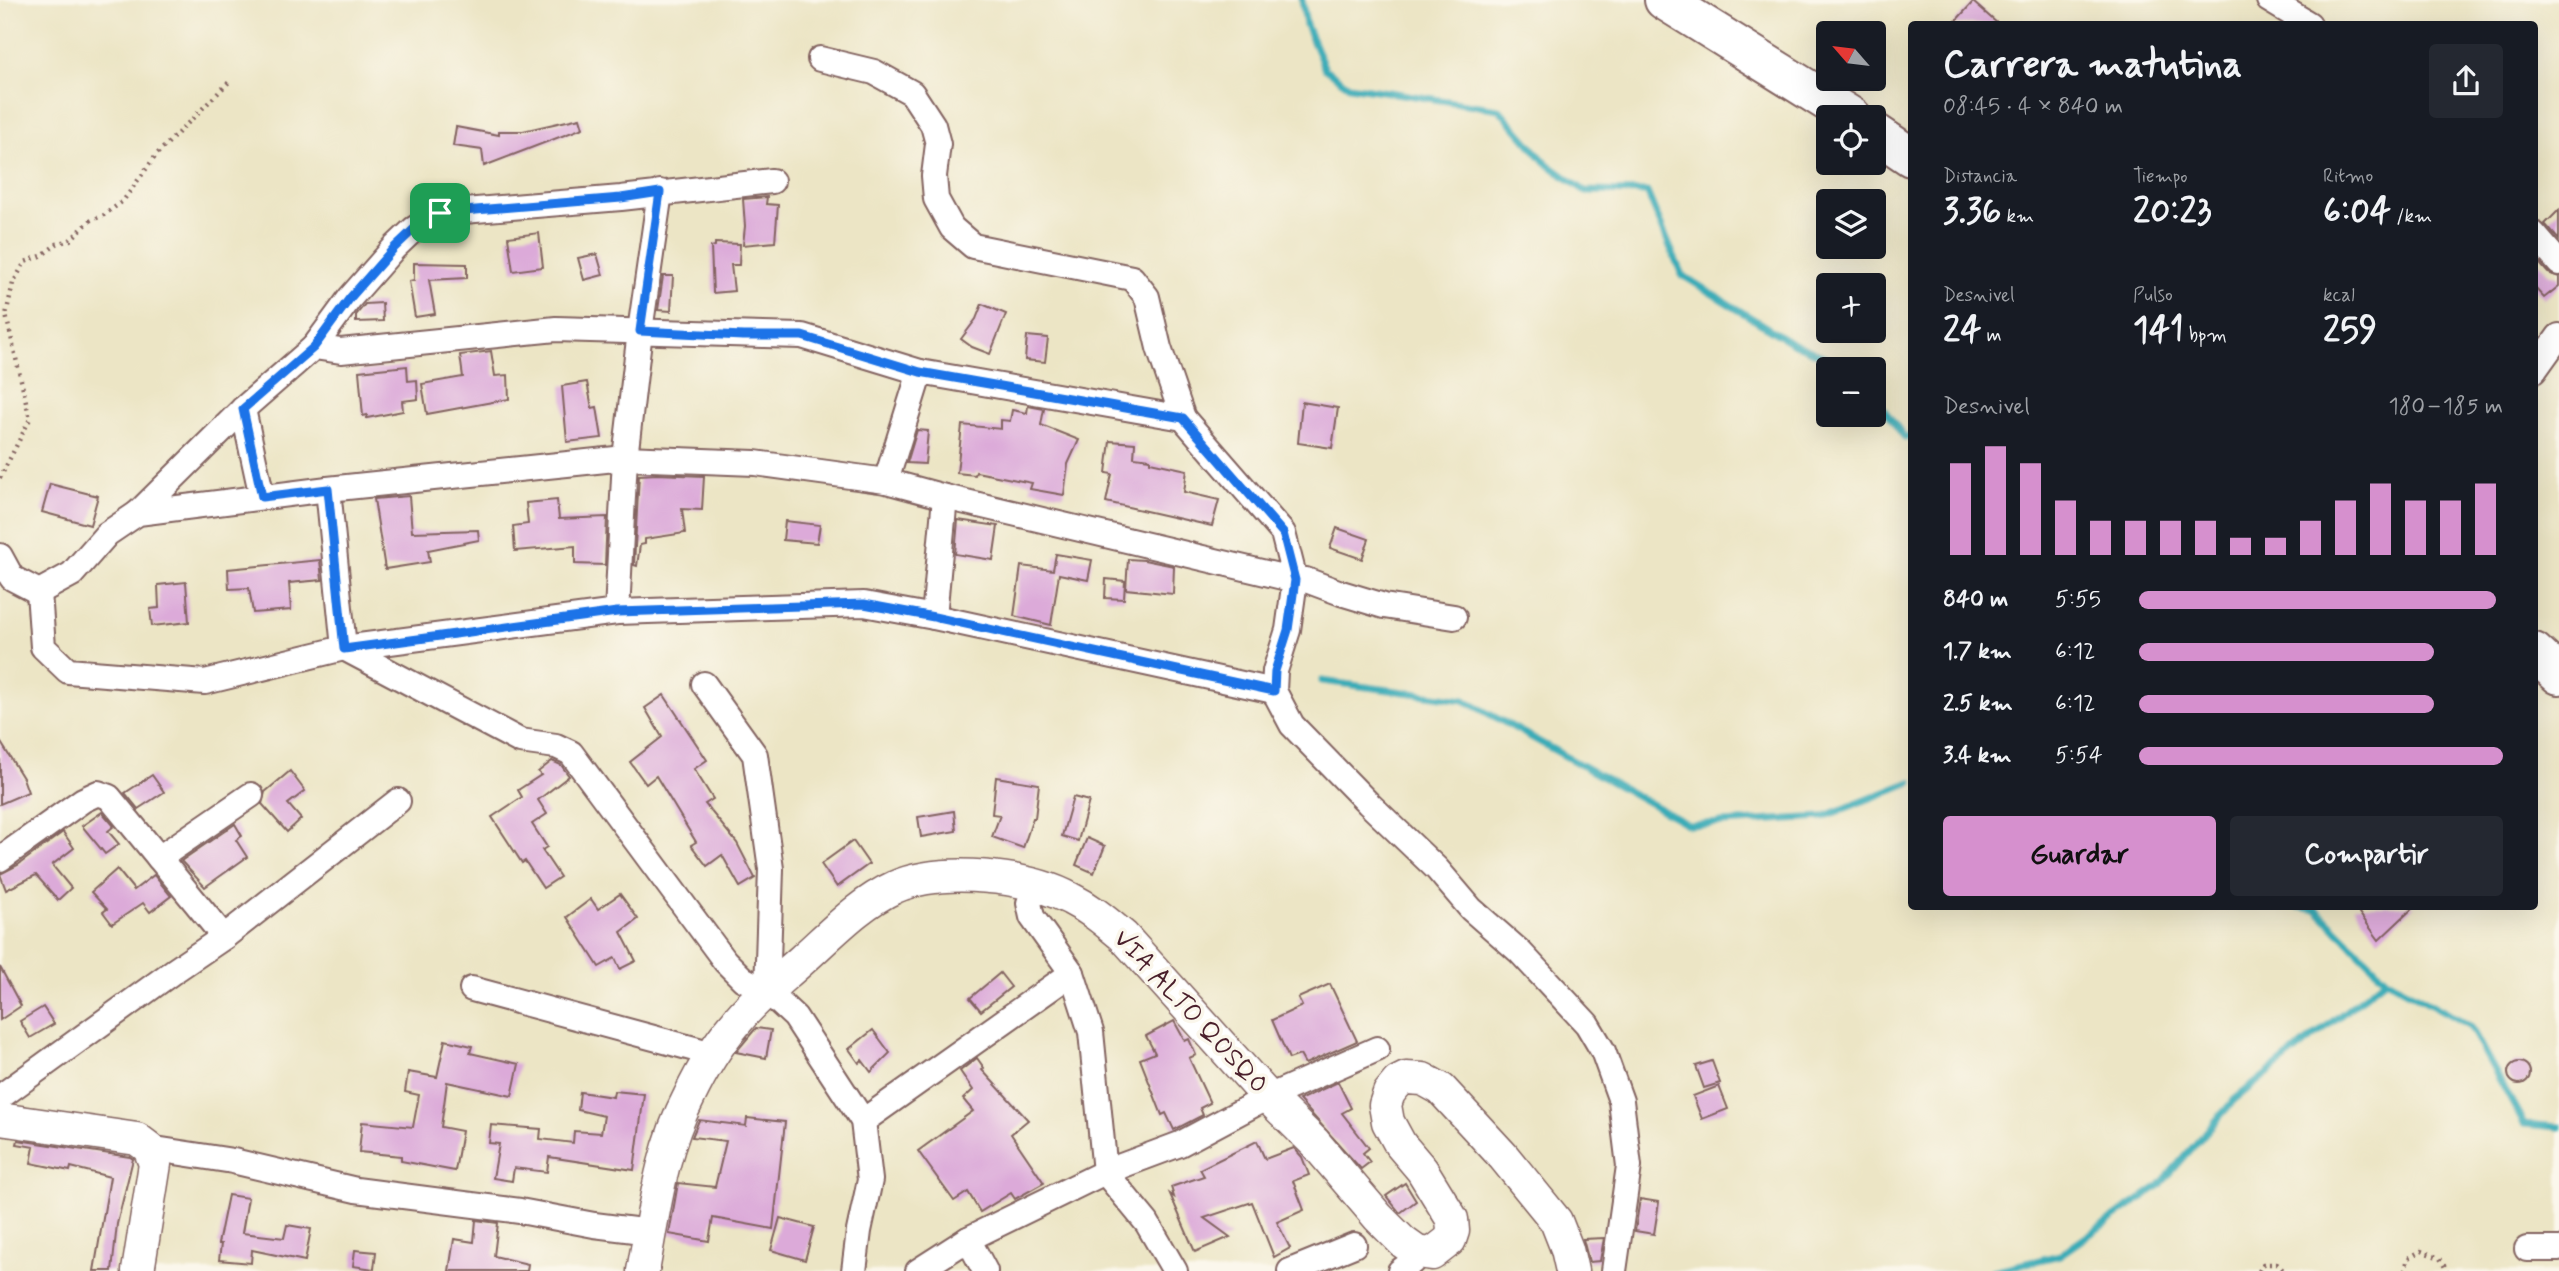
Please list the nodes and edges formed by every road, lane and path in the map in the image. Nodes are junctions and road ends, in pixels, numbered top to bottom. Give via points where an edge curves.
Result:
1 (1664, 0) edge
2 (2269, 0) edge
3 (2304, 21) edge
4 (820, 60) dead end
5 (230, 81) dead end
6 (1833, 105) edge
7 (1886, 140) edge
8 (1908, 155) edge
9 (772, 181) dead end
10 (660, 192) junction
11 (2538, 238) edge
12 (2559, 262) edge
13 (640, 331) junction
14 (2559, 336) edge
15 (314, 347) junction
16 (2538, 365) edge
17 (920, 372) junction
18 (243, 409) junction
19 (1183, 418) junction
20 (625, 458) junction
21 (0, 478) edge
22 (886, 481) junction
23 (328, 489) junction
24 (262, 497) junction
25 (945, 498) junction
26 (138, 513) junction
27 (0, 556) edge
28 (1295, 580) junction
29 (39, 592) junction
30 (617, 612) junction
31 (934, 617) junction
32 (1454, 617) dead end
33 (344, 649) junction
34 (2538, 656) edge
35 (2559, 675) edge
36 (704, 684) dead end
37 (1274, 691) junction
38 (251, 795) dead end
39 (398, 801) dead end
40 (159, 858) junction
41 (0, 859) edge
42 (1037, 887) junction
43 (225, 937) junction
44 (1072, 973) junction
45 (472, 989) dead end
46 (766, 991) junction
47 (1377, 1049) dead end
48 (713, 1054) junction
49 (0, 1097) edge
50 (1268, 1097) junction
51 (0, 1119) edge
52 (863, 1121) junction
53 (149, 1148) junction
54 (1105, 1172) junction
55 (650, 1232) junction
56 (968, 1239) junction
57 (1354, 1245) dead end
58 (2559, 1248) edge
59 (2527, 1250) dead end
60 (1409, 1262) edge
61 (138, 1271) edge
62 (643, 1271) edge
63 (854, 1271) edge
64 (918, 1271) edge
65 (985, 1271) edge
66 (1175, 1271) edge
67 (1290, 1271) edge
68 (1572, 1271) edge
69 (1614, 1271) edge
70 (2259, 1271) edge
71 (2284, 1271) edge
72 (2405, 1271) edge
73 (2447, 1271) edge

1 - 6 main road
2 - 3 street
4 - 19 street via 874,72 912,93 933,125 939,144 936,199 952,228 973,246 1132,278 1147,297
5 - 21 path via 157,154 123,201 70,240 25,262 13,283 6,315 30,419
7 - 8 main road
9 - 10 street
10 - 13 street
10 - 15 street via 440,213 394,248
11 - 12 street
13 - 15 street via 556,329 341,351
13 - 17 street via 802,336
13 - 20 street
14 - 16 street
15 - 18 street
17 - 19 street
17 - 22 street
18 - 24 street
18 - 26 street
19 - 28 street via 1283,533
20 - 22 street via 755,463
20 - 23 street
20 - 30 street
22 - 25 street
23 - 24 street
23 - 33 street
24 - 26 street
25 - 28 street
25 - 31 street
26 - 29 street via 107,534 72,574
27 - 29 street via 12,578
28 - 32 street via 1384,606
28 - 37 street
29 - 33 street via 43,647 68,671 205,682
30 - 31 street via 864,604
30 - 33 street
31 - 37 street
33 - 46 street via 520,741 571,753 725,961 743,979
34 - 35 main road
36 - 46 street via 755,755 771,869
37 - 69 street via 1292,725 1437,869 1471,909 1520,952 1587,1024 1603,1051 1621,1101 1629,1166
38 - 40 street
39 - 43 street
40 - 41 street via 108,797 97,793
40 - 43 street
42 - 44 street via 1029,903 1032,917
42 - 46 street, VIA ALTO QOSQO via 948,875 895,888 861,908
42 - 50 street, VIA ALTO QOSQO via 1069,897 1123,936
43 - 49 street
44 - 52 street
44 - 54 street via 1091,1032
45 - 48 street
46 - 48 street, VIA ALTO QOSQO
46 - 52 street via 795,1017
47 - 50 street
48 - 55 street, VIA ALTO QOSQO via 671,1136
50 - 54 street via 1180,1144
50 - 60 street, VIA ALTO QOSQO via 1403,1242
51 - 53 street via 137,1139
52 - 63 street via 870,1180
53 - 55 street via 233,1161 356,1190
53 - 61 street via 155,1164
54 - 56 street
54 - 66 street via 1147,1223
55 - 62 street, VIA ALTO QOSQO
56 - 64 street
56 - 65 street
57 - 67 street
58 - 59 street
60 - 68 street, VIA ALTO QOSQO via 1444,1246 1453,1231 1452,1219 1388,1122 1385,1105 1389,1093 1406,1078 1423,1079 1441,1089 1503,1156 1556,1221
70 - 71 path via 2263,1264 2277,1264
72 - 73 path via 2408,1258 2421,1251 2440,1258

